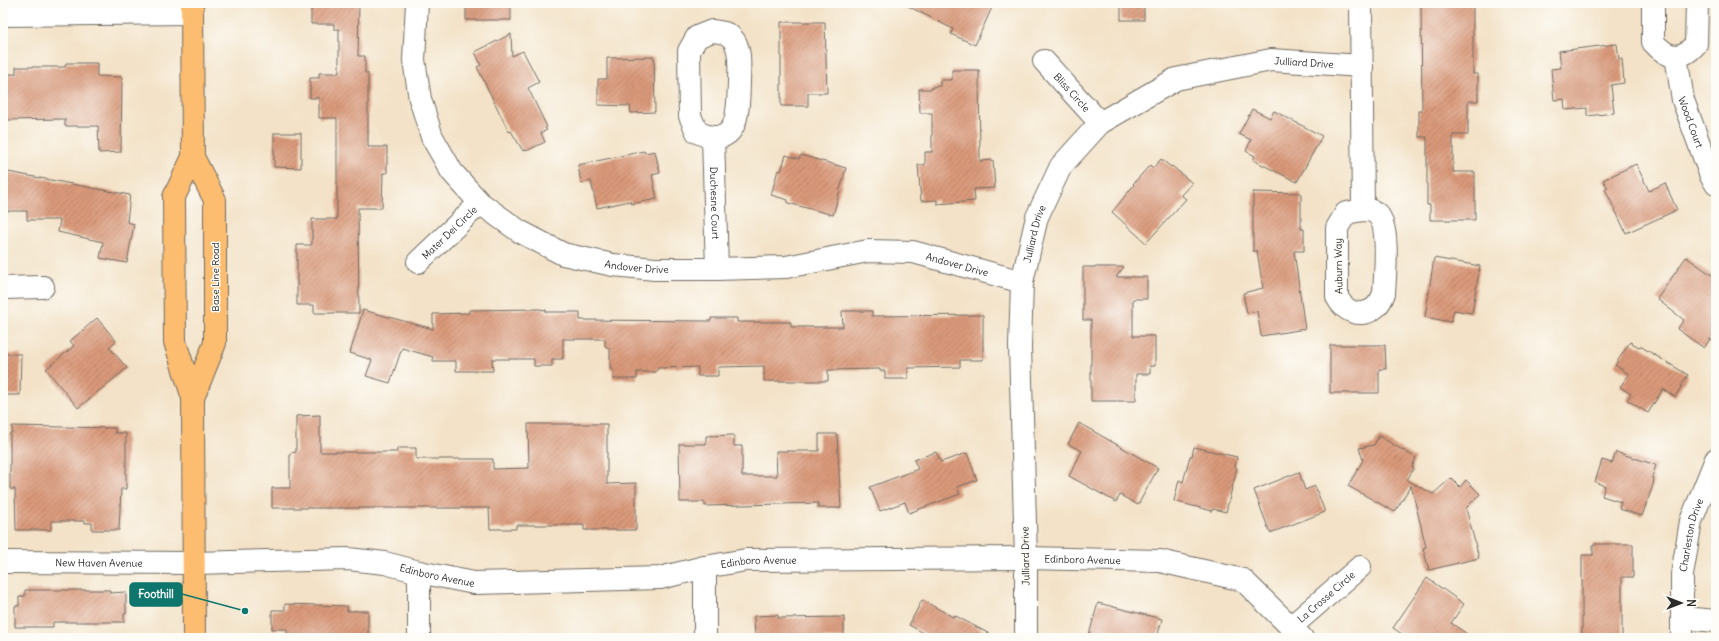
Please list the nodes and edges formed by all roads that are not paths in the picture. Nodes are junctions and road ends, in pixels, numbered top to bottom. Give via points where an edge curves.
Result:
1 (417, 3) edge
2 (1361, 3) edge
3 (1653, 3) edge
4 (1697, 3) edge
5 (192, 8) edge
6 (3, 15) edge
7 (1676, 56) junction
8 (1044, 61) dead end
9 (1362, 66) junction
10 (1100, 123) junction
11 (713, 137) dead end
12 (193, 157) junction
13 (1716, 184) edge
14 (480, 203) junction
15 (1363, 210) dead end
16 (418, 262) dead end
17 (717, 269) junction
18 (1022, 282) junction
19 (3, 288) edge
20 (43, 288) dead end
21 (193, 398) junction
22 (1716, 459) edge
23 (1026, 558) junction
24 (3, 562) edge
25 (194, 563) junction
26 (705, 567) junction
27 (1360, 567) dead end
28 (419, 572) junction
29 (1716, 621) edge
30 (1682, 628) edge
31 (1297, 632) edge
32 (194, 638) edge
33 (419, 638) edge
34 (705, 638) edge
35 (1026, 638) edge

1 - 14 street, Andover Drive via 414,60 420,99 432,137 452,172
2 - 9 street
3 - 7 street via 1653,42 1662,53
4 - 7 street via 1696,44 1689,52
5 - 6 street
5 - 12 main road, Base Line Road
7 - 13 street, Wood Court via 1683,100
8 - 10 street, Bliss Circle
9 - 10 street, Julliard Drive via 1271,60 1176,79
9 - 15 street
10 - 18 street, Julliard Drive via 1061,166 1037,217
11 - 17 street, Duchesne Court
12 - 21 main road, Base Line Road via 174,197 175,342
12 - 21 main road, Base Line Road via 215,200 215,343
14 - 16 street, Mater Dei Circle
14 - 17 street, Andover Drive via 519,231 563,254 614,265 655,269
17 - 18 street, Andover Drive via 786,267 868,251 913,252
18 - 23 street, Julliard Drive via 1020,346
19 - 20 street
21 - 25 main road, Base Line Road
22 - 30 street, Charleston Drive via 1691,521 1682,575
23 - 26 street, Edinboro Avenue via 746,560
23 - 31 street, Edinboro Avenue via 1160,561 1243,580
23 - 35 street, Julliard Drive
24 - 25 street, New Haven Avenue
25 - 28 street, Edinboro Avenue via 348,559 385,563
25 - 32 main road, Base Line Road
26 - 28 street, Edinboro Avenue via 660,578 474,583
26 - 34 street
27 - 31 street, La Crosse Circle
28 - 33 street
29 - 30 street

